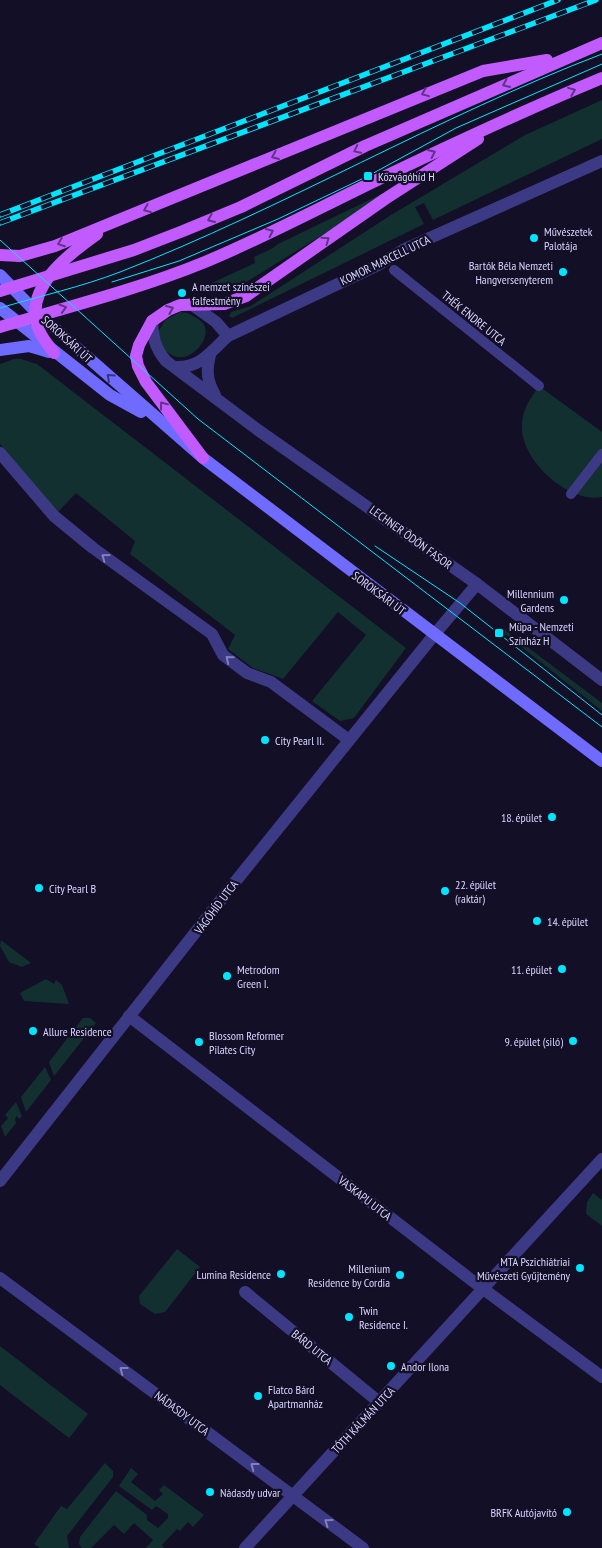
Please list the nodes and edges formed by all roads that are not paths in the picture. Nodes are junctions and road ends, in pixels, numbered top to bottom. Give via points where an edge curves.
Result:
1 (602, 43) edge
2 (566, 57) junction
3 (602, 78) edge
4 (542, 103) junction
5 (602, 162) edge
6 (114, 223) junction
7 (0, 256) edge
8 (394, 270) dead end
9 (0, 275) edge
10 (0, 291) edge
11 (191, 304) junction
12 (0, 308) edge
13 (36, 312) junction
14 (152, 321) junction
15 (0, 327) edge
16 (228, 336) junction
17 (0, 350) edge
18 (54, 353) junction
19 (210, 355) junction
20 (176, 367) junction
21 (539, 386) dead end
22 (216, 398) junction
23 (159, 421) junction
24 (0, 453) edge
25 (602, 454) edge
26 (203, 458) junction
27 (571, 494) dead end
28 (477, 584) junction
29 (434, 634) junction
30 (602, 680) edge
31 (349, 740) junction
32 (602, 762) edge
33 (130, 1016) junction
34 (602, 1159) edge
35 (0, 1181) edge
36 (0, 1278) edge
37 (483, 1289) junction
38 (245, 1292) dead end
39 (602, 1378) edge
40 (379, 1402) junction
41 (293, 1496) junction
42 (245, 1548) edge
43 (363, 1548) edge

1 - 2 main road
2 -> 6 main road via 483,71
2 -> 10 main road via 365,146 241,206 134,250
4 -> 3 main road
11 -> 4 main road via 224,304 246,296 385,199
15 -> 4 main road via 144,284 204,262
5 - 16 street, KOMOR MARCELL UTCA via 405,249
6 -> 7 main road via 28,255
6 - 13 main road via 55,266 41,289
8 - 21 street, THÉK ENDRE UTCA
9 - 13 main road, SOROKSÁRI ÚT
14 -> 11 main road via 168,310
11 - 16 street via 216,322
12 - 18 main road, SOROKSÁRI ÚT
13 - 18 main road via 39,330
23 -> 13 main road, SOROKSÁRI ÚT
14 - 20 street, LECHNER ÖDÖN FASOR via 153,340 158,352
26 -> 14 main road via 146,382 138,366 139,345
16 - 19 street, KOMOR MARCELL UTCA
17 - 18 main road via 29,346
18 - 23 main road, SOROKSÁRI ÚT via 110,395
19 - 20 street, KOMOR MARCELL UTCA via 198,364
19 - 22 street via 208,382
20 - 22 street, LECHNER ÖDÖN FASOR
22 - 28 street, LECHNER ÖDÖN FASOR
23 - 26 main road, SOROKSÁRI ÚT
31 -> 24 street via 271,682 247,673 223,655 212,634 54,516
25 - 27 street
26 - 29 main road, SOROKSÁRI ÚT
28 - 29 street
28 - 30 street, LECHNER ÖDÖN FASOR
29 - 31 street, VÁGÓHÍD UTCA
29 - 32 main road, SOROKSÁRI ÚT
31 - 33 street, VÁGÓHÍD UTCA
33 - 35 street, VÁGÓHÍD UTCA
33 - 37 street, VASKAPU UTCA
34 - 37 street, TÓTH KÁLMÁN UTCA
41 -> 36 street, NÁDASDY UTCA
37 - 39 street, VASKAPU UTCA
37 - 40 street, TÓTH KÁLMÁN UTCA
38 - 40 street, BÁRD UTCA
40 - 41 street, TÓTH KÁLMÁN UTCA
41 - 42 street, TÓTH KÁLMÁN UTCA
43 -> 41 street, NÁDASDY UTCA

